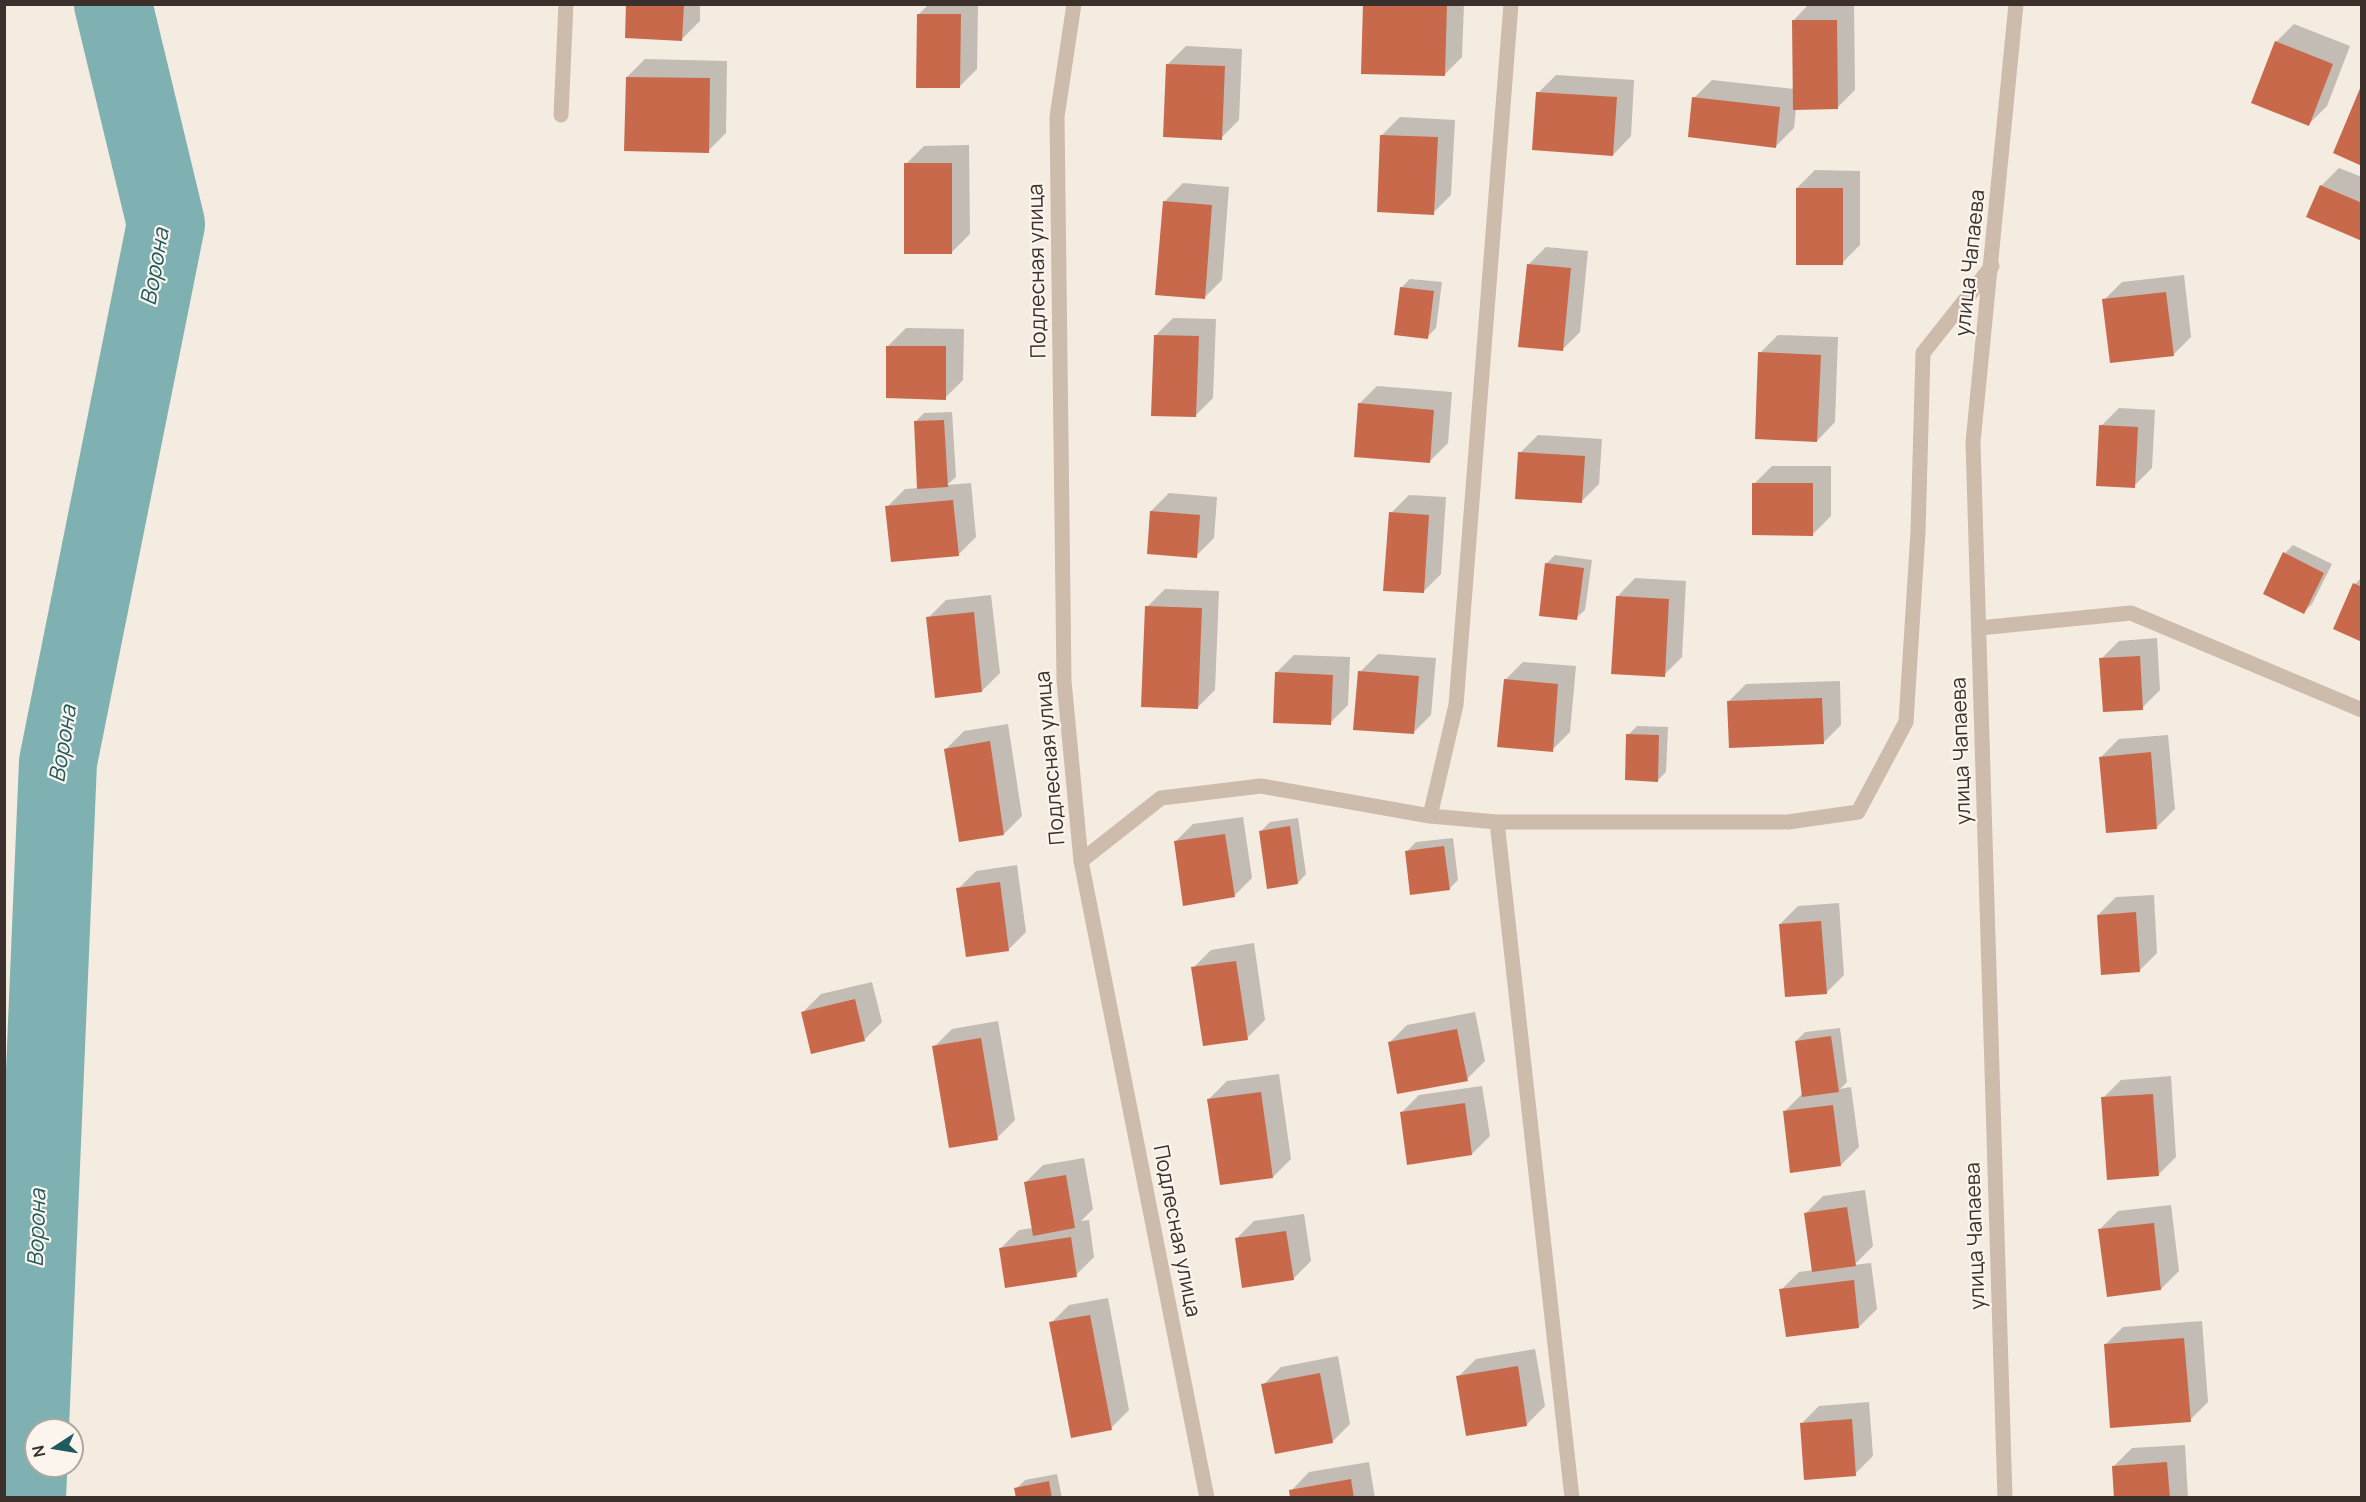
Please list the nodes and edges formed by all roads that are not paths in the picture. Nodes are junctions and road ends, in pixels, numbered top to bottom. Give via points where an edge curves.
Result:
1 (566, 4) edge
2 (1074, 4) edge
3 (1511, 4) edge
4 (2016, 4) edge
5 (561, 115) dead end
6 (1992, 266) junction
7 (1979, 628) junction
8 (2361, 710) edge
9 (1430, 816) junction
10 (1497, 822) junction
11 (1081, 861) junction
12 (1208, 1497) edge
13 (1572, 1497) edge
14 (2005, 1497) edge

1 - 5 street
2 - 11 street, Подлесная улица via 1057,117 1064,681
3 - 9 street via 1456,705
4 - 6 street, улица Чапаева
6 - 7 street, улица Чапаева via 1973,442
6 - 10 street via 1923,353 1918,532 1906,722 1858,812 1788,822
7 - 8 street via 2132,613
7 - 14 street, улица Чапаева
9 - 10 street
9 - 11 street via 1261,786 1161,798
10 - 13 street
11 - 12 street, Подлесная улица

